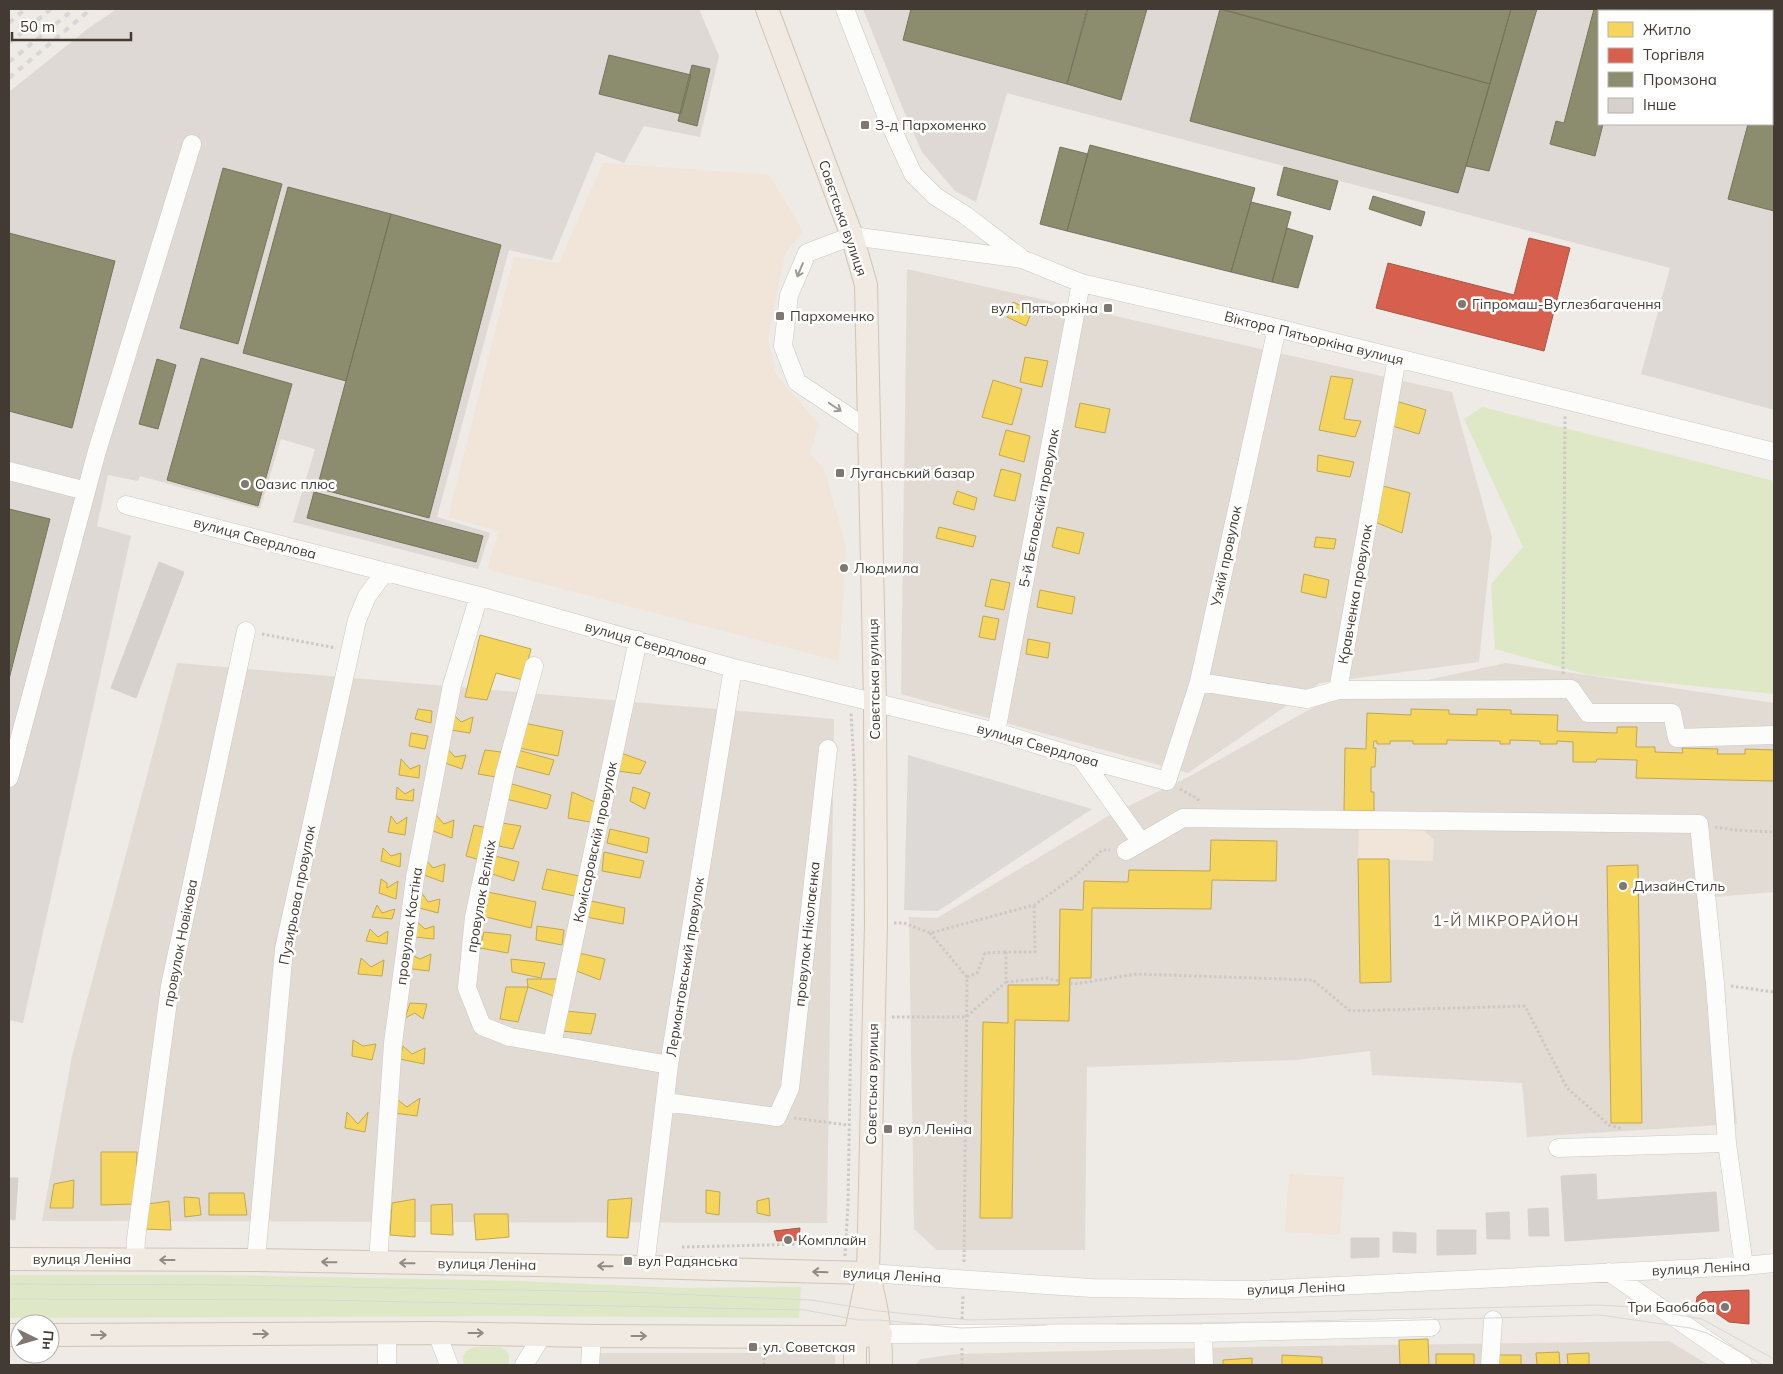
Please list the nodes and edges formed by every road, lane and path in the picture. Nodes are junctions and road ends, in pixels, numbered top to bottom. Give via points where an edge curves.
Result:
1 (767, 9) edge
2 (845, 9) edge
3 (192, 144) dead end
4 (852, 236) junction
5 (1022, 259) junction
6 (1081, 283) junction
7 (1276, 328) junction
8 (1397, 358) junction
9 (1565, 400) junction
10 (869, 430) junction
11 (1774, 452) edge
12 (9, 471) edge
13 (86, 491) junction
14 (126, 504) dead end
15 (386, 572) junction
16 (479, 596) junction
17 (246, 630) joint
18 (638, 640) junction
19 (349, 651) junction
20 (534, 666) dead end
21 (733, 668) junction
22 (1199, 682) junction
23 (1563, 689) junction
24 (1338, 690) junction
25 (850, 696) junction
26 (875, 702) junction
27 (996, 732) junction
28 (1774, 735) edge
29 (828, 749) dead end
30 (1081, 758) junction
31 (9, 778) edge
32 (1167, 781) junction
33 (1197, 818) junction
34 (1699, 824) junction
35 (1774, 832) edge
36 (1141, 842) junction
37 (1126, 851) joint
38 (1034, 905) junction
39 (876, 923) junction
40 (930, 933) junction
41 (1006, 952) junction
42 (966, 977) junction
43 (1059, 981) dead end
44 (1006, 982) junction
45 (1070, 983) dead end
46 (1715, 984) junction
47 (1774, 992) edge
48 (874, 1016) junction
49 (966, 1017) junction
50 (552, 1044) junction
51 (669, 1066) junction
52 (665, 1102) junction
53 (810, 1120) dead end
54 (848, 1125) junction
55 (1727, 1143) junction
56 (1650, 1145) junction
57 (1558, 1148) dead end
58 (9, 1259) edge
59 (135, 1260) junction
60 (256, 1260) junction
61 (378, 1262) junction
62 (1774, 1263) edge
63 (1744, 1266) junction
64 (645, 1267) junction
65 (843, 1272) junction
66 (1609, 1272) junction
67 (868, 1273) junction
68 (964, 1279) junction
69 (1493, 1320) dead end
70 (1431, 1327) dead end
71 (387, 1333) junction
72 (437, 1333) junction
73 (1203, 1333) junction
74 (543, 1334) junction
75 (881, 1334) junction
76 (962, 1334) junction
77 (60, 1335) edge
78 (592, 1336) junction
79 (855, 1336) junction
80 (387, 1365) edge
81 (450, 1365) edge
82 (524, 1365) edge
83 (590, 1365) edge
84 (855, 1365) edge
85 (881, 1365) edge
86 (962, 1365) edge
87 (1204, 1365) edge
88 (1490, 1365) edge
89 (1743, 1365) edge

1 - 4 main road, Совєтська вулиця
2 - 5 street via 888,120 913,174 935,196
3 - 13 street
4 - 5 street, Віктора Пятьоркіна вулиця
4 - 10 main road, Совєтська вулиця via 866,285
4 -> 10 street via 807,253 789,295 783,346 797,382
5 - 6 street, Віктора Пятьоркіна вулиця
6 - 7 street, Віктора Пятьоркіна вулиця
6 - 27 street, 5-й Бєловскій провулок
7 - 8 street, Віктора Пятьоркіна вулиця
7 - 22 street, Узкій провулок
8 - 9 street, Віктора Пятьоркіна вулиця
8 - 24 street, Кравченка провулок
9 - 11 street, Віктора Пятьоркіна вулиця
9 - 23 path
10 - 26 main road, Совєтська вулиця
12 - 13 street
13 - 31 street
14 - 15 street, вулиця Свердлова
15 - 16 street, вулиця Свердлова
15 - 19 street, Пузирьова провулок via 367,596
16 - 18 street, вулиця Свердлова
16 - 61 street, провулок Костіна via 452,686 415,878 393,1043
17 - 19 path
17 - 59 street, провулок Новікова via 170,986
18 - 21 street, вулиця Свердлова
18 - 50 street, Комісаровскій провулок
19 - 60 street, Пузирьова провулок via 284,948
20 - 50 street, провулок Вєлікіх via 505,772 476,907 467,988 482,1026 510,1037
21 - 25 street, вулиця Свердлова
21 - 51 street, Лермонтовський провулок
22 - 24 street via 1307,699
22 - 32 street, Узкій провулок
23 - 24 street
23 - 28 street via 1571,689 1588,713 1672,713 1678,738
25 - 26 street, вулиця Свердлова
25 - 54 path via 855,782
26 - 27 street, вулиця Свердлова
26 - 39 main road, Совєтська вулиця
27 - 30 street, вулиця Свердлова
29 - 52 street, провулок Ніколаєнка via 790,1088 776,1117
30 - 32 street, вулиця Свердлова
30 - 36 street
32 - 33 path via 1198,799
33 - 34 street
33 - 36 street via 1183,818
34 - 35 path
34 - 46 street
36 - 37 street
37 - 38 path via 1102,850 1075,876
38 - 40 path
38 - 41 path via 1035,952
39 - 40 path via 904,923
39 - 48 main road, Совєтська вулиця
40 - 42 path
41 - 42 path via 984,953 977,973
41 - 44 path
42 - 49 path
43 - 44 path via 1047,978
44 - 49 path
45 - 56 path via 1137,974 1313,980 1350,1010 1525,1006 1567,1088 1609,1125 1623,1129
46 - 47 path
46 - 55 street
48 - 49 path
48 - 67 main road, Совєтська вулиця
49 - 68 path
50 - 51 street, провулок Вєлікіх
51 - 52 street, Лермонтовський провулок
52 - 64 street, Лермонтовський провулок
53 - 54 path
54 - 65 path via 848,1204
55 - 56 street
55 - 63 street
56 - 57 street
58 - 59 main road, вулиця Леніна
60 -> 59 main road, вулиця Леніна
61 -> 60 main road, вулиця Леніна
64 -> 61 main road, вулиця Леніна
62 - 63 street, вулиця Леніна
63 - 66 street, вулиця Леніна
65 -> 64 main road, вулиця Леніна
65 - 67 main road, вулиця Леніна
66 - 68 street, вулиця Леніна via 1256,1290 1091,1288
66 - 89 street
67 - 68 street, вулиця Леніна
67 - 75 main road, Совєтська вулиця
67 - 79 main road
68 - 76 path
69 - 88 street
70 - 73 street
71 - 72 main road
77 -> 71 main road
71 - 80 street
72 -> 74 main road
72 - 81 street
73 - 76 street
73 - 87 street
74 - 78 main road
74 - 82 street
75 - 76 street
75 - 79 main road
75 - 85 main road, Совєтська вулиця
76 - 86 path
78 -> 79 main road
78 - 83 street
79 - 84 main road

